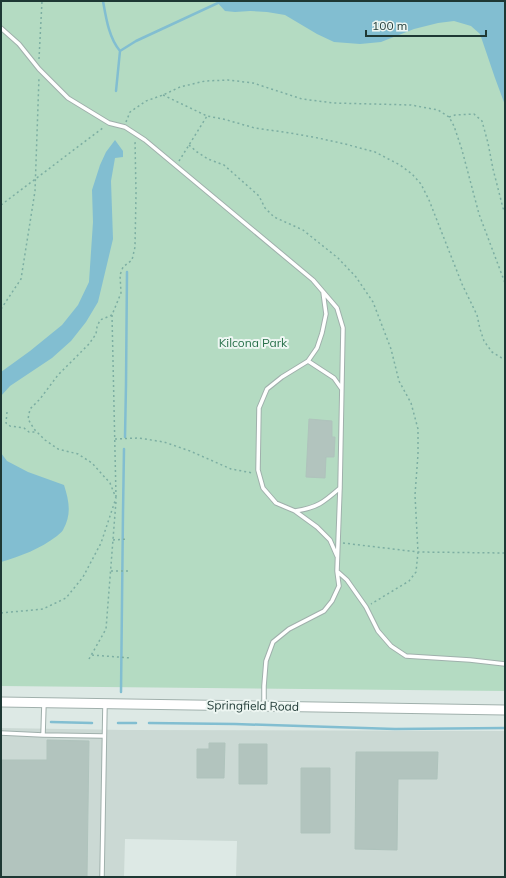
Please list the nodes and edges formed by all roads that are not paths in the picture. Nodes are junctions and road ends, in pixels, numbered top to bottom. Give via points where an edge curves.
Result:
1 (1, 28) edge
2 (323, 291) junction
3 (308, 361) junction
4 (342, 389) junction
5 (340, 488) junction
6 (295, 511) junction
7 (338, 557) junction
8 (338, 571) junction
9 (505, 664) edge
10 (1, 702) edge
11 (44, 703) junction
12 (105, 704) junction
13 (264, 706) junction
14 (505, 710) edge
15 (1, 733) edge
16 (43, 735) junction
17 (104, 736) junction
18 (102, 877) edge

1 - 2 lane via 68,98 109,123 125,127 145,140
2 - 3 lane via 326,314 322,333 317,348
2 - 4 lane via 337,308 343,328
3 - 4 lane via 334,378
3 - 6 lane via 267,389 259,408 258,470 263,488 276,503
4 - 5 lane
5 - 6 lane via 318,505
5 - 7 lane
6 - 7 lane via 330,540
7 - 8 lane
8 - 9 lane via 366,607 378,631 406,656
8 - 13 lane via 339,586 324,611 289,629 273,642 266,661
10 - 11 street, Springfield Road
11 - 12 street, Springfield Road
11 - 16 lane
12 - 13 street, Springfield Road
12 - 17 lane
13 - 14 street, Springfield Road
15 - 16 lane
16 - 17 lane
17 - 18 lane

